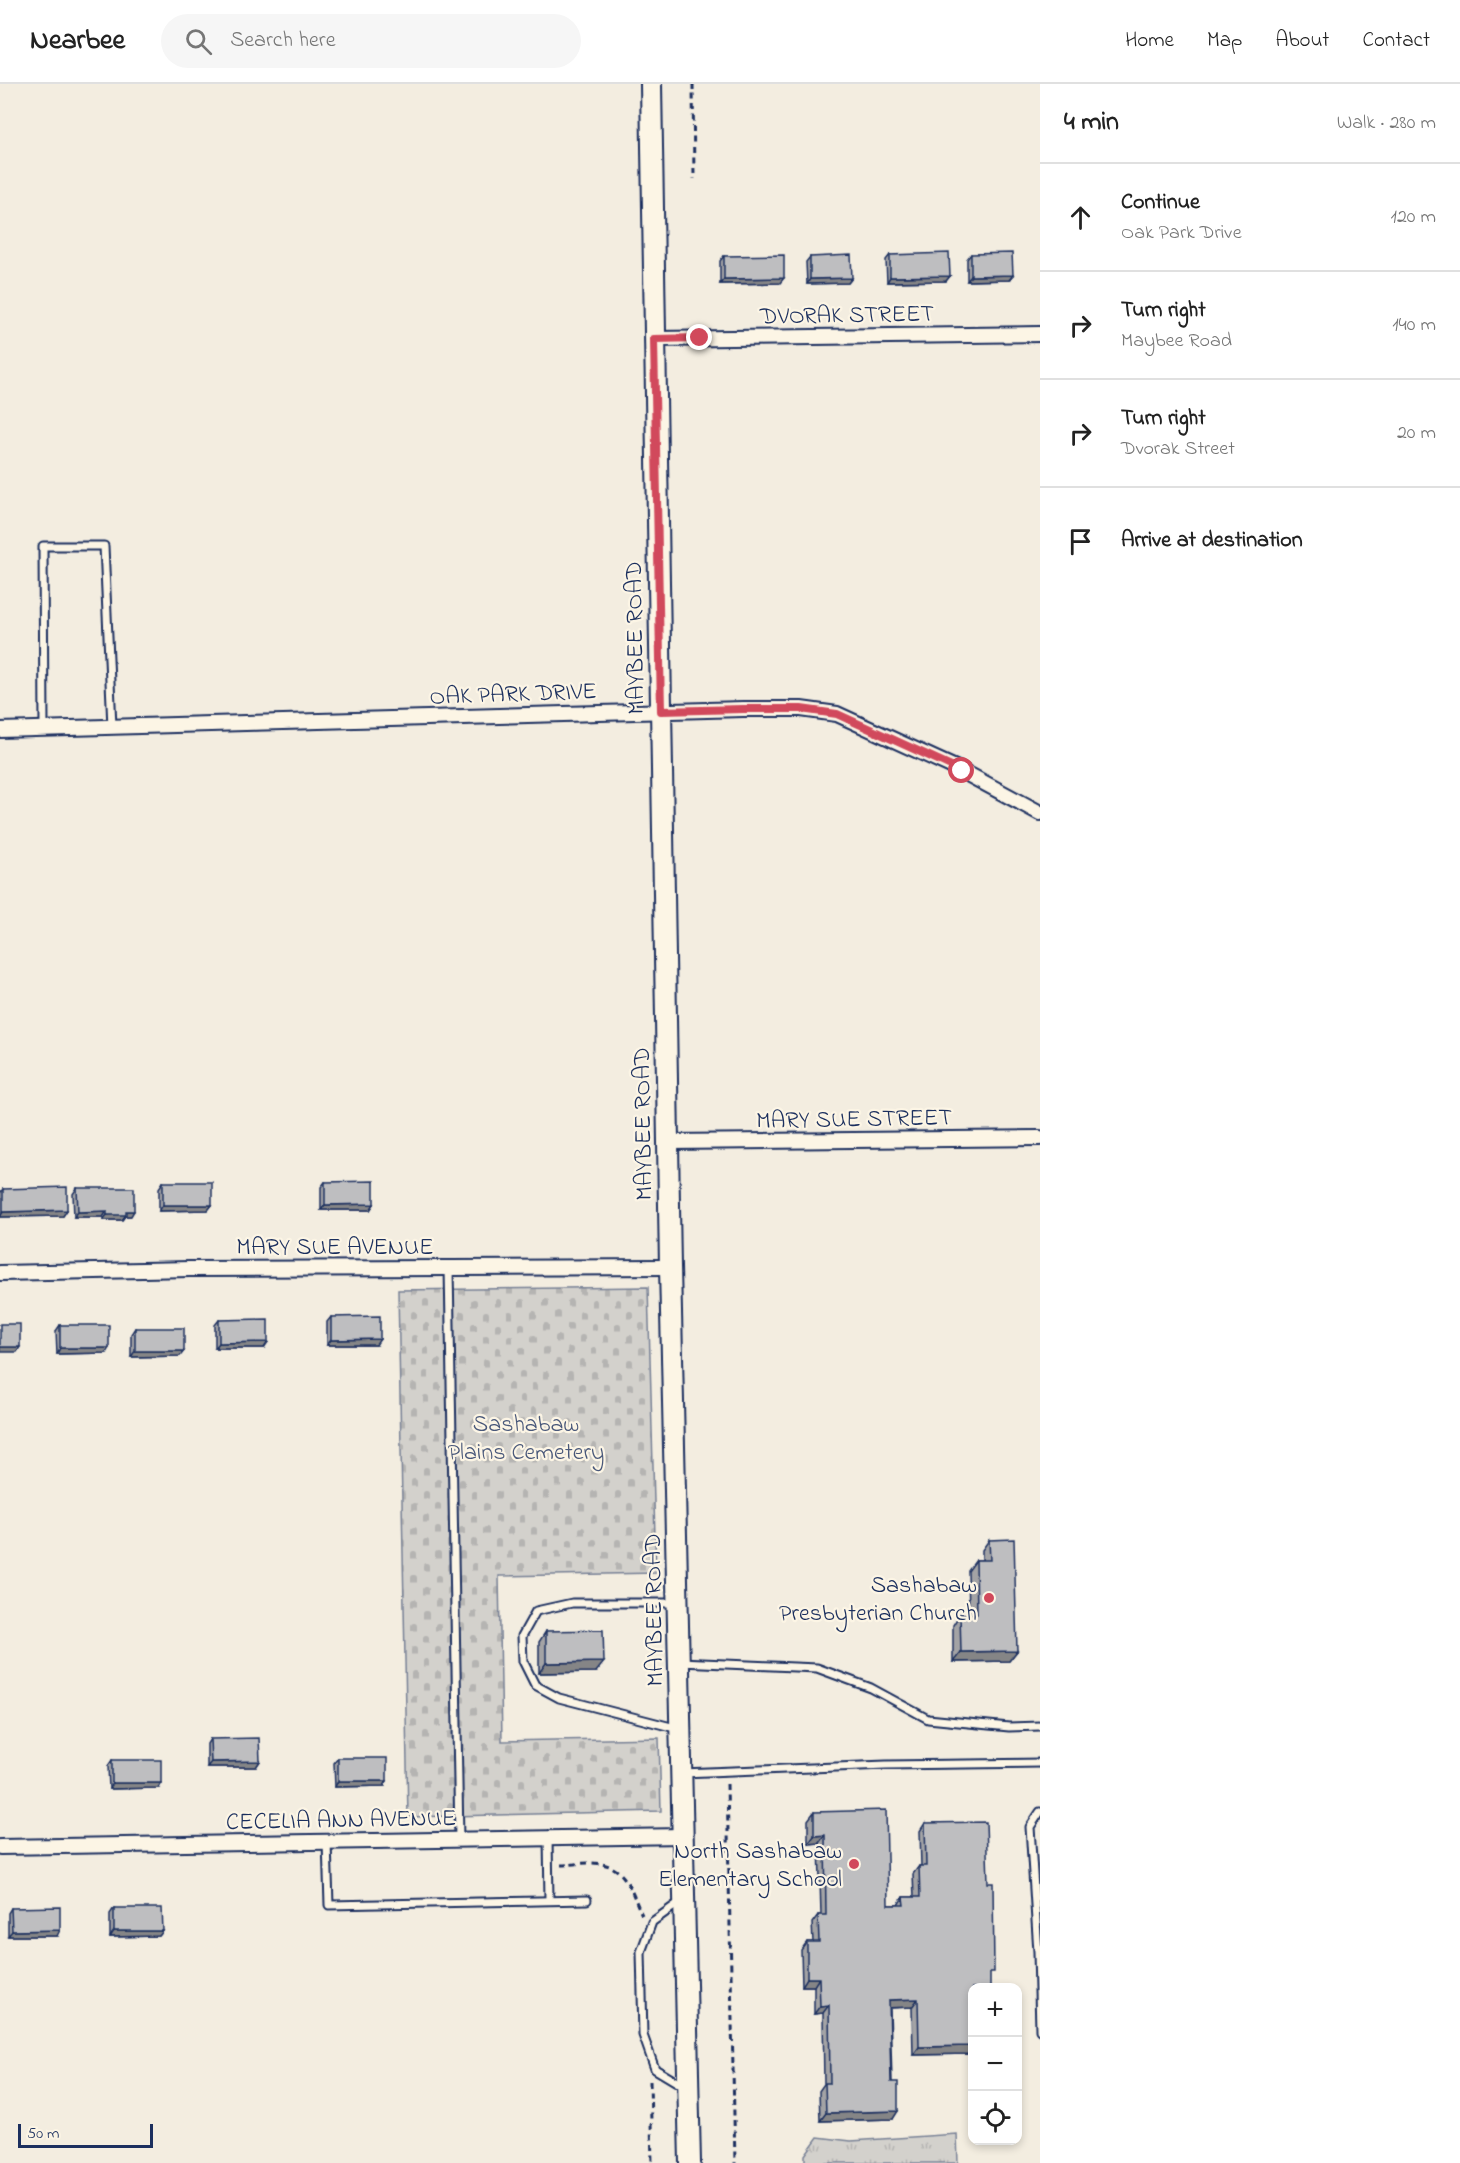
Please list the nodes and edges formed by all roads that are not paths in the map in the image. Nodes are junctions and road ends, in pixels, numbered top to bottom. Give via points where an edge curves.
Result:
1 (651, 84) edge
2 (1040, 334) edge
3 (654, 339) junction
4 (661, 711) junction
5 (112, 727) junction
6 (44, 729) junction
7 (0, 730) edge
8 (1040, 813) edge
9 (1040, 1138) edge
10 (668, 1142) junction
11 (670, 1267) junction
12 (449, 1268) junction
13 (0, 1273) edge
14 (678, 1603) junction
15 (680, 1662) junction
16 (1040, 1726) edge
17 (681, 1729) junction
18 (1040, 1762) edge
19 (682, 1773) junction
20 (1040, 1812) edge
21 (683, 1836) junction
22 (548, 1838) junction
23 (459, 1840) junction
24 (327, 1842) junction
25 (0, 1846) edge
26 (684, 1898) junction
27 (587, 1899) dead end
28 (549, 1900) junction
29 (1040, 2030) edge
30 (688, 2089) junction
31 (690, 2163) edge

1 - 3 main road, MAYBEE ROAD
2 - 3 street, DVORAK STREET
3 - 4 main road, MAYBEE ROAD
4 - 5 street, OAK PARK DRIVE
4 - 8 street, OAK PARK DRIVE via 801,709 837,714 962,771
4 - 10 main road, MAYBEE ROAD
5 - 6 street, OAK PARK DRIVE
5 - 6 lane via 104,546 42,546
6 - 7 street, OAK PARK DRIVE
9 - 10 street, MARY SUE STREET
10 - 11 main road, MAYBEE ROAD
11 - 12 street, MARY SUE AVENUE
11 - 14 main road, MAYBEE ROAD
12 - 13 street, MARY SUE AVENUE
12 - 23 lane
14 - 15 main road, MAYBEE ROAD
14 - 17 lane via 572,1603 536,1611 522,1636 523,1661 535,1684 560,1698
15 - 16 lane via 817,1668 871,1688 928,1719
15 - 17 main road, MAYBEE ROAD
17 - 19 main road, MAYBEE ROAD
18 - 19 lane
19 - 21 main road, MAYBEE ROAD
20 - 29 lane via 1030,1827
21 - 22 street, CECELIA ANN AVENUE
21 - 26 main road, MAYBEE ROAD
22 - 23 street, CECELIA ANN AVENUE
22 - 28 lane
23 - 24 street, CECELIA ANN AVENUE
24 - 25 street, CECELIA ANN AVENUE
24 - 28 lane via 329,1905
26 - 30 main road, MAYBEE ROAD
26 - 30 lane via 652,1922 641,1952 646,2043 656,2069
27 - 28 lane
30 - 31 main road, MAYBEE ROAD

